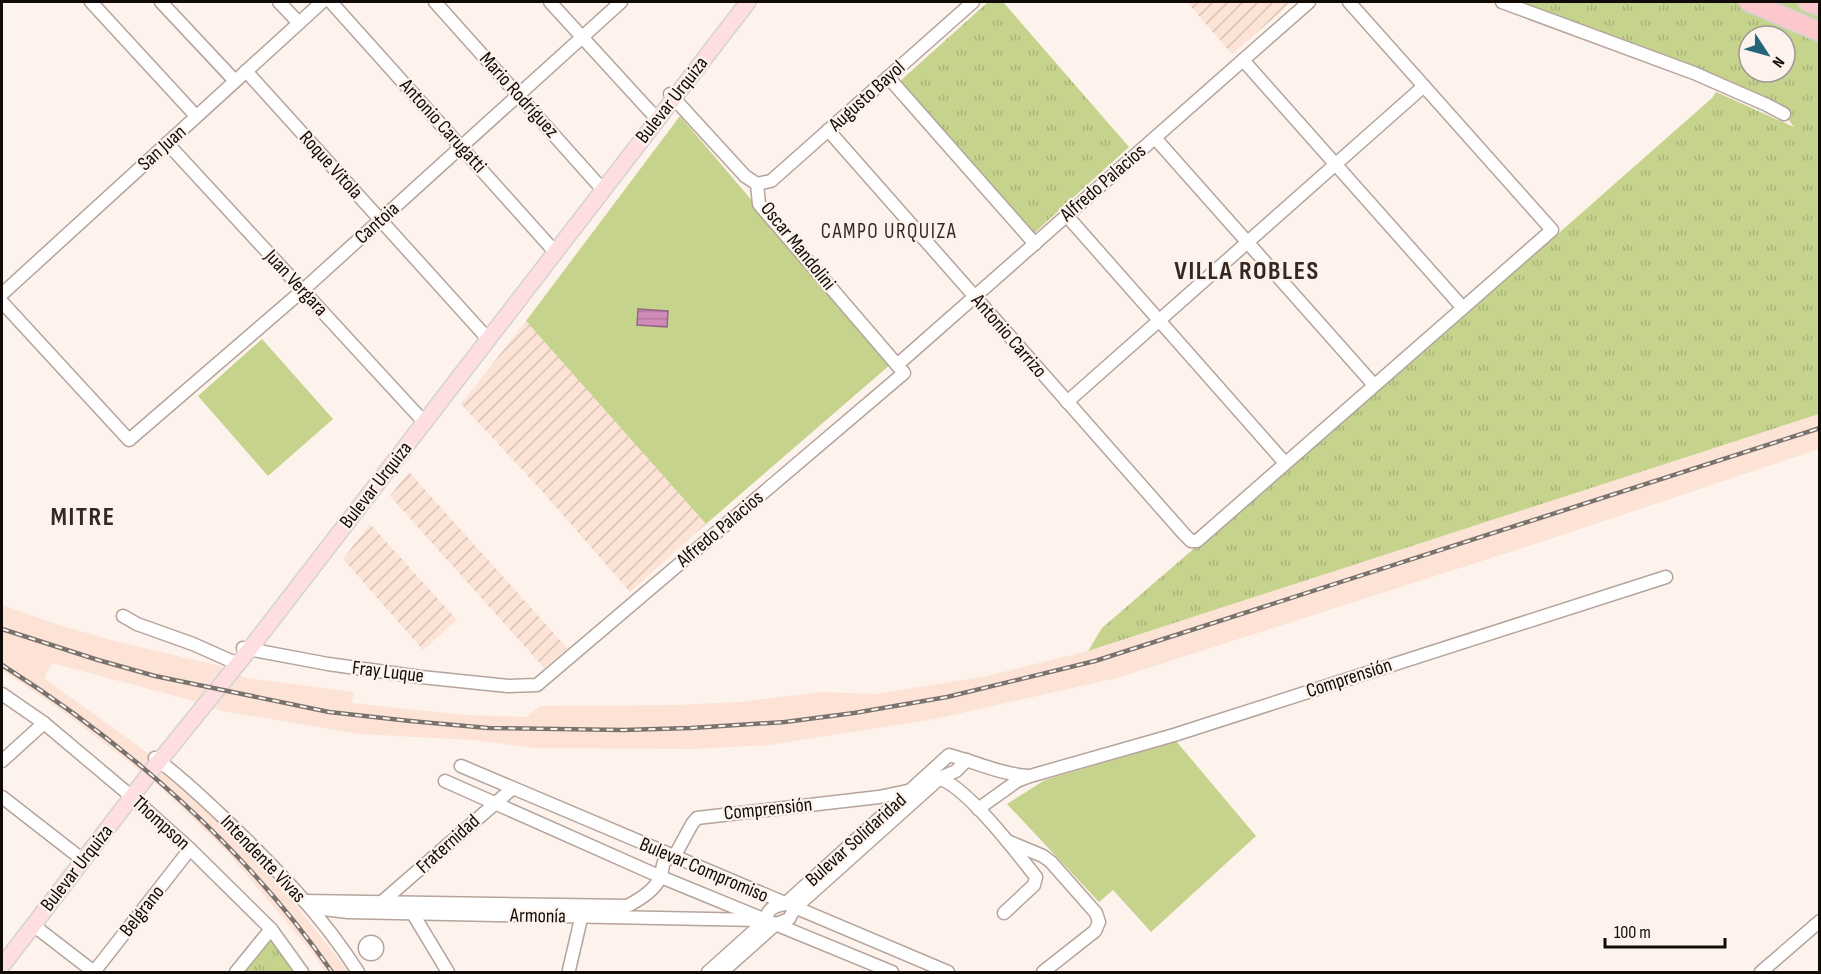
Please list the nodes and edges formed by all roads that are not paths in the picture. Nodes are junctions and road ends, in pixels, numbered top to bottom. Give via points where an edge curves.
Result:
1 (90, 2) edge
2 (161, 2) edge
3 (279, 2) edge
4 (322, 2) edge
5 (331, 2) edge
6 (435, 2) edge
7 (550, 2) edge
8 (621, 2) edge
9 (973, 2) edge
10 (1309, 2) edge
11 (1348, 2) edge
12 (1502, 2) edge
13 (1749, 2) edge
14 (1808, 2) edge
15 (740, 4) edge
16 (1820, 6) edge
17 (298, 23) junction
18 (1820, 32) edge
19 (582, 37) junction
20 (1243, 60) junction
21 (246, 71) junction
22 (888, 77) junction
23 (235, 81) junction
24 (1424, 86) junction
25 (519, 95) junction
26 (672, 96) junction
27 (1784, 114) dead end
28 (196, 116) junction
29 (655, 117) junction
30 (828, 130) junction
31 (1155, 138) junction
32 (167, 143) junction
33 (462, 147) junction
34 (1336, 164) junction
35 (757, 184) junction
36 (601, 187) junction
37 (1066, 216) junction
38 (381, 219) junction
39 (1248, 243) junction
40 (1035, 244) junction
41 (554, 249) junction
42 (303, 290) junction
43 (2, 294) edge
44 (974, 297) junction
45 (2, 302) edge
46 (1463, 308) junction
47 (1159, 321) junction
48 (486, 336) junction
49 (900, 369) junction
50 (1374, 385) junction
51 (1067, 402) junction
52 (422, 420) junction
53 (1285, 463) junction
54 (1666, 577) dead end
55 (123, 616) dead end
56 (245, 649) junction
57 (234, 663) junction
58 (537, 685) joint
59 (2, 694) edge
60 (44, 723) junction
61 (158, 760) junction
62 (967, 760) junction
63 (2, 761) edge
64 (461, 766) dead end
65 (1030, 776) junction
66 (927, 777) junction
67 (940, 778) junction
68 (445, 782) dead end
69 (513, 788) junction
70 (912, 790) junction
71 (130, 795) junction
72 (2, 797) edge
73 (495, 803) junction
74 (978, 810) junction
75 (1007, 841) junction
76 (190, 849) junction
77 (674, 857) junction
78 (81, 859) junction
79 (661, 877) junction
80 (383, 902) junction
81 (307, 904) junction
82 (790, 906) junction
83 (409, 908) junction
84 (583, 911) junction
85 (1004, 913) dead end
86 (1820, 921) edge
87 (771, 922) junction
88 (33, 925) junction
89 (271, 929) junction
90 (366, 951) dead end
91 (2, 958) edge
92 (351, 961) junction
93 (2, 966) edge
94 (568, 970) dead end
95 (94, 972) edge
96 (236, 972) edge
97 (302, 972) edge
98 (358, 972) edge
99 (448, 972) edge
100 (708, 972) edge
101 (722, 972) edge
102 (892, 972) edge
103 (948, 972) edge
104 (1043, 972) edge
105 (1761, 972) edge

1 - 28 street
2 - 23 street
3 - 17 street
4 - 17 street, San Juan
5 - 33 street, Antonio Carugatti
6 - 25 street, Mario Rodríguez
7 - 19 street
8 - 19 street, Cantoia
9 - 22 street, Augusto Bayol
10 - 20 street, Alfredo Palacios
11 - 24 street
12 - 27 street via 1694,73
13 - 18 highway
14 - 16 highway
15 - 26 main road, Bulevar Urquiza
17 - 21 street, San Juan
19 - 25 street, Cantoia
19 - 29 street
20 - 31 street, Alfredo Palacios
20 - 34 street
21 - 23 street, San Juan
21 - 38 street, Roque Vitola
22 - 30 street, Augusto Bayol
22 - 40 street
23 - 28 street, San Juan
24 - 34 street
24 - 46 street via 1552,230
25 - 33 street, Cantoia
25 - 36 street, Mario Rodríguez
26 - 29 main road, Bulevar Urquiza
26 - 35 street, Oscar Mandolini via 745,176
28 - 32 street, San Juan
29 - 36 main road, Bulevar Urquiza
30 - 35 street, Augusto Bayol via 771,181
30 - 44 street, Antonio Carrizo
31 - 37 street, Alfredo Palacios
31 - 39 street
32 - 42 street, Juan Vergara
32 - 43 street, San Juan
33 - 38 street, Cantoia
33 - 41 street, Antonio Carugatti
34 - 39 street
34 - 46 street
35 - 49 street, Oscar Mandolini via 759,204
36 - 41 main road, Bulevar Urquiza
37 - 40 street, Alfredo Palacios
37 - 47 street
38 - 42 street, Cantoia
38 - 48 street, Roque Vitola
39 - 47 street
39 - 50 street
40 - 44 street, Alfredo Palacios
41 - 48 main road, Bulevar Urquiza
42 - 45 street, Cantoia via 129,440
42 - 52 street, Juan Vergara
44 - 49 street, Alfredo Palacios
44 - 51 street, Antonio Carrizo
46 - 50 street
47 - 51 street
47 - 53 street
48 - 52 main road, Bulevar Urquiza
49 - 58 street, Alfredo Palacios
50 - 53 street
51 - 53 street, Antonio Carrizo via 1191,541 1197,541
52 - 56 main road, Bulevar Urquiza
54 - 65 street, Comprensión via 1185,731
55 - 57 street
56 - 57 main road, Bulevar Urquiza
56 - 58 street, Fray Luque via 421,677
57 - 61 main road, Bulevar Urquiza
59 - 60 street, Thompson
60 - 63 street
60 - 71 street, Thompson
61 - 71 main road, Bulevar Urquiza
61 - 81 street, Intendente Vivas via 255,848
62 - 65 street, Comprensión
62 - 66 street, Bulevar Solidaridad via 949,755
62 - 67 street, Bulevar Solidaridad via 956,771
64 - 69 street, Bulevar Compromiso
65 - 74 street, Comprensión
66 - 67 street
66 - 70 street, Bulevar Solidaridad
67 - 74 street via 959,789
67 - 82 street, Bulevar Solidaridad
68 - 73 street, Bulevar Compromiso
69 - 73 street, Fraternidad
69 - 77 street, Bulevar Compromiso
70 - 77 street, Comprensión via 697,818
70 - 82 street, Bulevar Solidaridad
71 - 76 street, Thompson
71 - 78 main road, Bulevar Urquiza
72 - 78 street
73 - 79 street, Bulevar Compromiso
73 - 80 street, Fraternidad
74 - 75 street
75 - 85 street via 1036,877 1034,885
75 - 104 street via 1051,862 1096,913 1099,922 1095,931
76 - 89 street, Thompson
76 - 95 street, Belgrano
77 - 79 street, Comprensión via 662,864
77 - 82 street, Bulevar Compromiso
78 - 88 main road, Bulevar Urquiza
78 - 91 main road, Bulevar Urquiza
79 - 84 street, Armonía via 641,899 627,906
79 - 87 street, Bulevar Compromiso
80 - 81 street, Armonía
80 - 83 street, Armonía
81 - 83 street, Armonía via 348,912
81 - 92 street, Intendente Vivas
82 - 87 street, Bulevar Solidaridad via 789,919
82 - 87 street, Bulevar Solidaridad via 775,905 770,909 766,915
82 - 103 street, Bulevar Compromiso
83 - 84 street, Armonía
83 - 99 street
84 - 87 street, Armonía
84 - 94 street
86 - 105 street
87 - 100 street, Bulevar Solidaridad
87 - 101 street, Bulevar Solidaridad
87 - 102 street, Bulevar Compromiso
88 - 93 main road, Bulevar Urquiza
88 - 95 street
89 - 96 street
89 - 97 street, Thompson
90 - 92 street
92 - 98 street, Intendente Vivas

